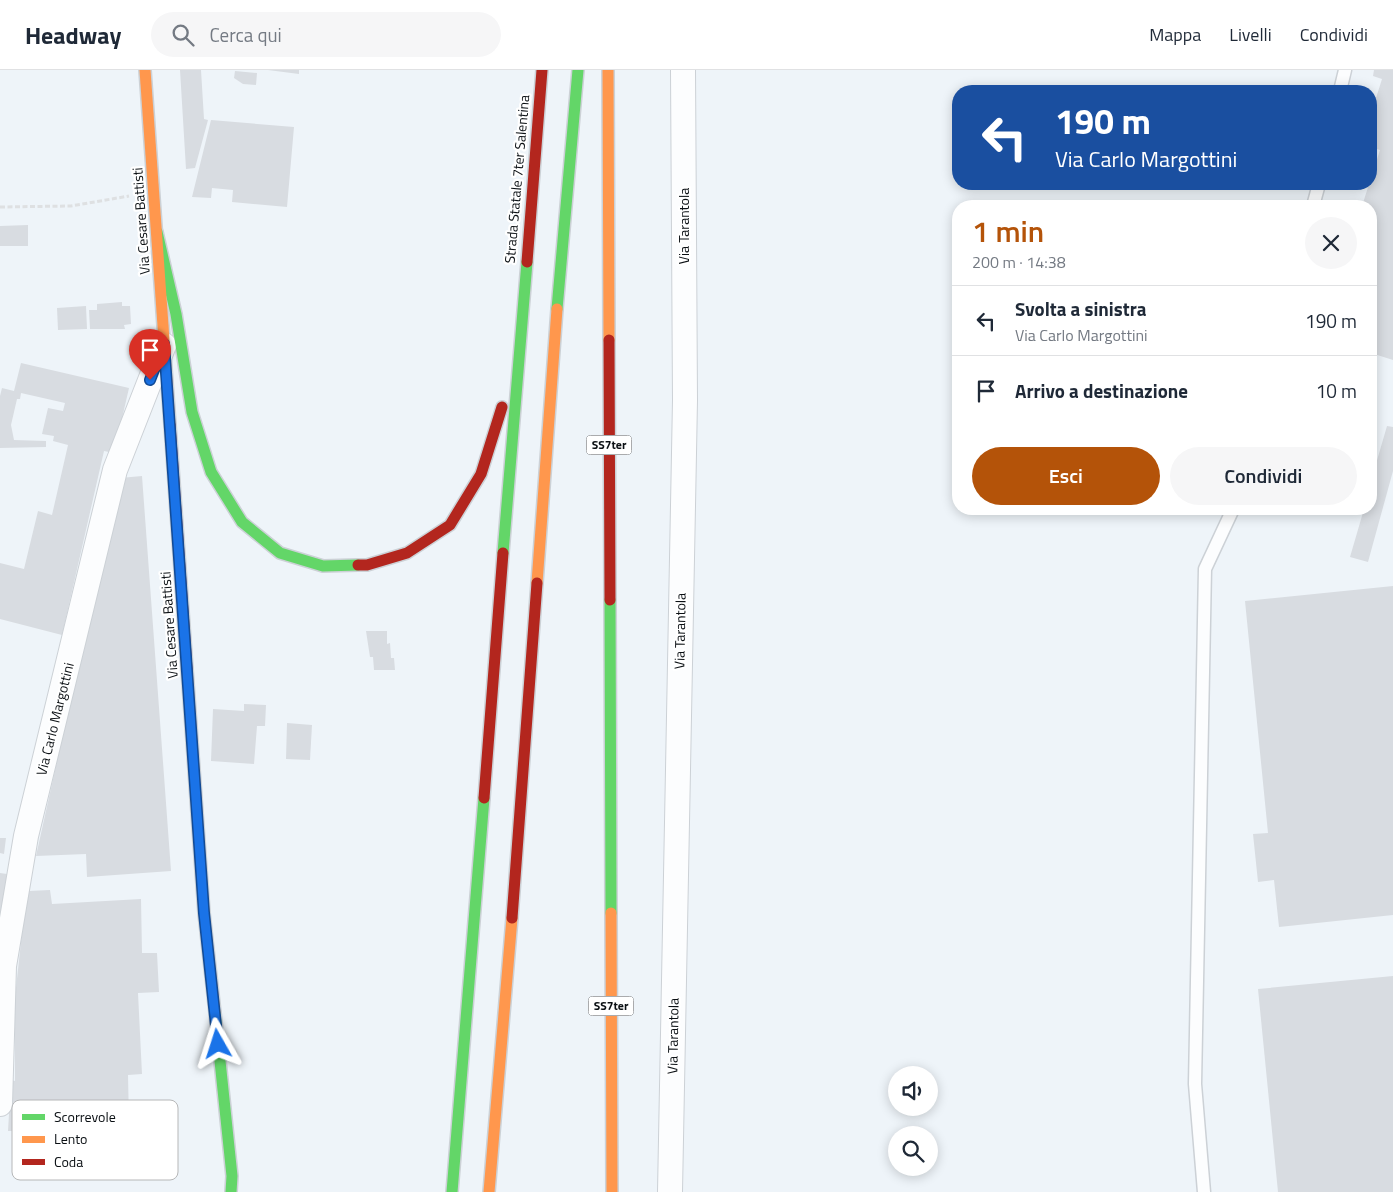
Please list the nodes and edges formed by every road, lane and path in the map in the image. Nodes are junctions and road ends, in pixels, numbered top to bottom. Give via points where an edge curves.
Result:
1 (145, 70) edge
2 (542, 70) edge
3 (578, 70) edge
4 (608, 70) edge
5 (683, 70) edge
6 (1345, 70) edge
7 (1341, 85) edge
8 (154, 192) junction
9 (0, 207) edge
10 (157, 232) junction
11 (523, 290) junction
12 (164, 344) junction
13 (508, 346) dead end
14 (503, 391) dead end
15 (1230, 515) edge
16 (0, 1104) edge
17 (232, 1176) junction
18 (231, 1192) edge
19 (238, 1192) edge
20 (452, 1192) edge
21 (489, 1192) edge
22 (612, 1192) edge
23 (670, 1192) edge
24 (1204, 1192) edge

1 - 8 main road, Via Cesare Battisti
2 - 11 main road, Strada Statale 7ter Salentina
3 - 21 main road
4 - 22 main road, SS7ter
5 - 23 street, Via Tarantola via 685,400
6 - 7 lane
8 - 9 path via 71,206
8 - 10 main road, Via Cesare Battisti
10 - 12 main road, Via Cesare Battisti
10 - 14 main road via 176,314 192,412 211,472 242,522 280,553 323,566 367,566 407,553 450,525 481,474 500,417
11 - 13 main road
11 - 20 main road
12 - 16 street, Via Carlo Margottini via 115,470 26,836 4,966
12 - 17 main road, Via Cesare Battisti via 204,913
15 - 24 lane via 1205,569 1195,1084
17 - 18 main road, Via Cesare Battisti
17 - 19 main road, Via Cesare Battisti

